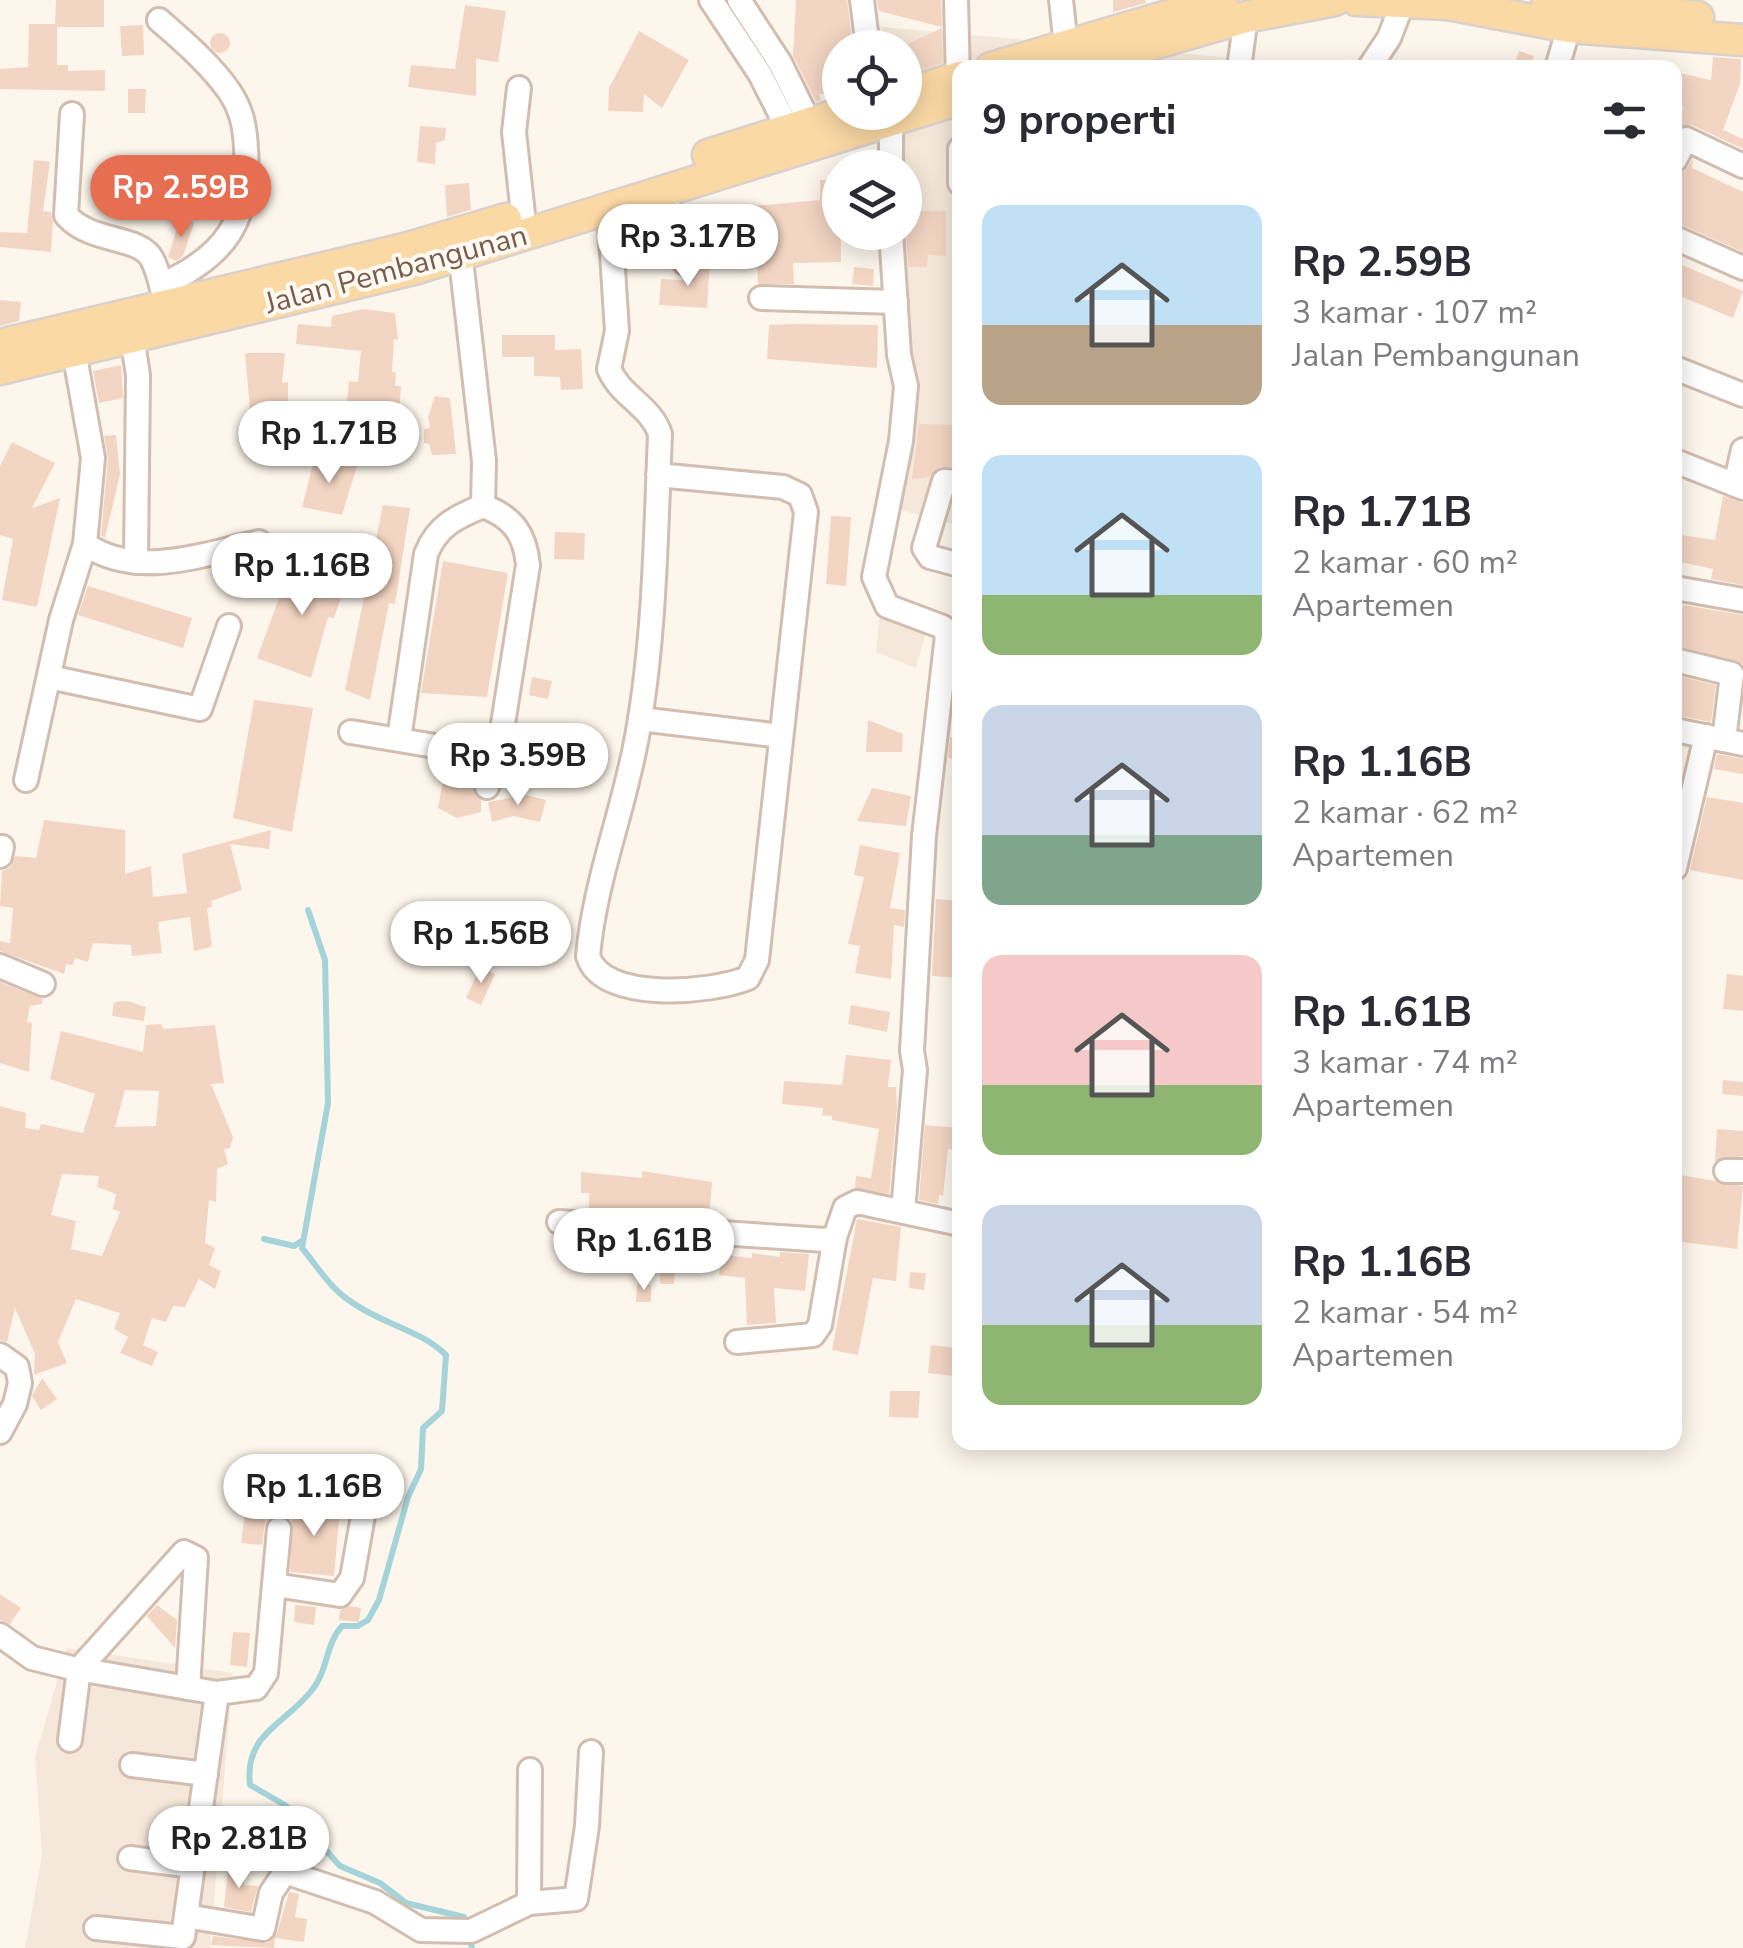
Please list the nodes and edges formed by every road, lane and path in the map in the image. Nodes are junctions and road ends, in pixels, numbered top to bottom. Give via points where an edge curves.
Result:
1 (711, 0) edge
2 (739, 0) edge
3 (862, 0) edge
4 (956, 0) edge
5 (1061, 0) edge
6 (1334, 0) edge
7 (1356, 0) edge
8 (1403, 2) edge
9 (1460, 3) edge
10 (1234, 8) edge
11 (1577, 11) edge
12 (160, 20) dead end
13 (1743, 20) edge
14 (866, 30) edge
15 (1743, 40) edge
16 (1068, 56) edge
17 (958, 60) edge
18 (1042, 60) edge
19 (1237, 60) edge
20 (1375, 60) edge
21 (1560, 60) edge
22 (770, 69) junction
23 (952, 85) edge
24 (518, 88) dead end
25 (952, 88) edge
26 (922, 91) edge
27 (922, 104) edge
28 (72, 114) dead end
29 (822, 126) edge
30 (839, 130) edge
31 (805, 136) junction
32 (1682, 147) edge
33 (1743, 166) edge
34 (664, 191) junction
35 (609, 207) junction
36 (523, 214) junction
37 (1682, 241) edge
38 (459, 243) junction
39 (892, 250) edge
40 (685, 263) dead end
41 (1743, 268) edge
42 (164, 296) junction
43 (761, 298) dead end
44 (896, 302) junction
45 (132, 338) junction
46 (0, 345) edge
47 (74, 352) junction
48 (0, 370) edge
49 (1682, 371) edge
50 (1743, 395) edge
51 (1743, 450) edge
52 (1682, 465) edge
53 (658, 475) junction
54 (952, 482) edge
55 (1739, 487) edge
56 (483, 506) junction
57 (885, 527) junction
58 (926, 539) junction
59 (258, 542) dead end
60 (85, 544) junction
61 (136, 562) junction
62 (952, 562) edge
63 (1682, 589) edge
64 (1743, 600) edge
65 (229, 626) dead end
66 (1682, 662) edge
67 (49, 678) junction
68 (640, 719) junction
69 (1682, 731) edge
70 (351, 732) dead end
71 (782, 736) junction
72 (399, 739) junction
73 (1724, 740) edge
74 (494, 752) junction
75 (26, 780) dead end
76 (487, 787) dead end
77 (1682, 850) edge
78 (0, 966) edge
79 (43, 984) dead end
80 (903, 1211) junction
81 (559, 1222) dead end
82 (952, 1222) edge
83 (835, 1236) junction
84 (737, 1342) dead end
85 (0, 1355) edge
86 (0, 1432) edge
87 (364, 1510) dead end
88 (280, 1530) dead end
89 (275, 1585) junction
90 (0, 1634) edge
91 (79, 1669) junction
92 (188, 1688) junction
93 (217, 1693) junction
94 (70, 1740) dead end
95 (591, 1752) dead end
96 (132, 1765) dead end
97 (530, 1770) dead end
98 (206, 1774) junction
99 (130, 1858) dead end
100 (193, 1866) junction
101 (529, 1903) junction
102 (186, 1916) junction
103 (96, 1928) dead end

1 - 22 street
2 - 22 street
3 - 14 street
4 - 17 street
5 - 16 street
6 - 10 main road
7 - 8 main road
8 - 9 main road
8 - 20 street
9 - 11 main road
10 - 16 main road
10 - 19 street
11 - 13 main road
11 - 15 main road
11 - 21 street
12 - 42 street via 230,91 244,117 248,178 226,240
16 - 18 main road
22 - 31 street
23 - 26 main road
24 - 36 street via 514,132
25 - 27 main road, Jalan Pembangunan
28 - 42 street via 66,215 79,230 142,248 152,257
29 - 31 main road, Jalan Pembangunan
30 - 31 main road, Jalan Pembangunan
31 - 34 main road, Jalan Pembangunan
31 - 36 main road, Jalan Pembangunan
32 - 33 street via 1686,139
34 - 35 main road, Jalan Pembangunan
34 - 40 street
35 - 38 main road, Jalan Pembangunan
35 - 53 street via 617,331 609,369 622,393 657,424
36 - 38 main road, Jalan Pembangunan
37 - 41 street
38 - 42 main road, Jalan Pembangunan
38 - 45 main road, Jalan Pembangunan
38 - 56 street via 484,461
39 - 44 street
42 - 46 main road, Jalan Pembangunan
43 - 44 street
44 - 57 street via 906,386
45 - 47 main road, Jalan Pembangunan
45 - 61 street via 138,375
47 - 48 main road, Jalan Pembangunan
47 - 60 street via 93,458
49 - 50 street
51 - 55 street
52 - 55 street
53 - 68 street
53 - 71 street via 783,487 800,495 806,512
54 - 58 street via 944,481
56 - 72 street via 434,534 426,554
56 - 74 street via 504,513 526,539 528,565 507,713
57 - 58 street
57 - 80 street via 874,577 881,600 896,612 943,627 947,635 924,836
58 - 62 street via 930,558
59 - 61 street via 158,564
60 - 61 street
60 - 67 street
63 - 64 street
65 - 67 street via 200,709
66 - 73 street via 1732,674
67 - 75 street
68 - 71 street
68 - 71 street via 588,956 609,984 659,990 725,988 748,978 756,960
69 - 73 street
70 - 72 street
72 - 74 street
73 - 77 street
74 - 76 street
78 - 79 street
80 - 82 street
80 - 83 street via 850,1204
81 - 83 street
83 - 84 street via 820,1325 812,1336
85 - 86 street via 16,1367 20,1383
87 - 89 street via 352,1578 340,1595
88 - 89 street
89 - 93 street via 263,1683
90 - 91 street via 32,1658
91 - 92 street
91 - 92 street via 167,1567 192,1553
91 - 94 street
92 - 93 street
93 - 98 street
95 - 101 street via 576,1899
96 - 98 street
97 - 101 street
98 - 100 street
99 - 100 street
100 - 102 street
101 - 102 street via 471,1932 420,1930 375,1902 285,1872 270,1893 262,1929
102 - 103 street via 184,1937

